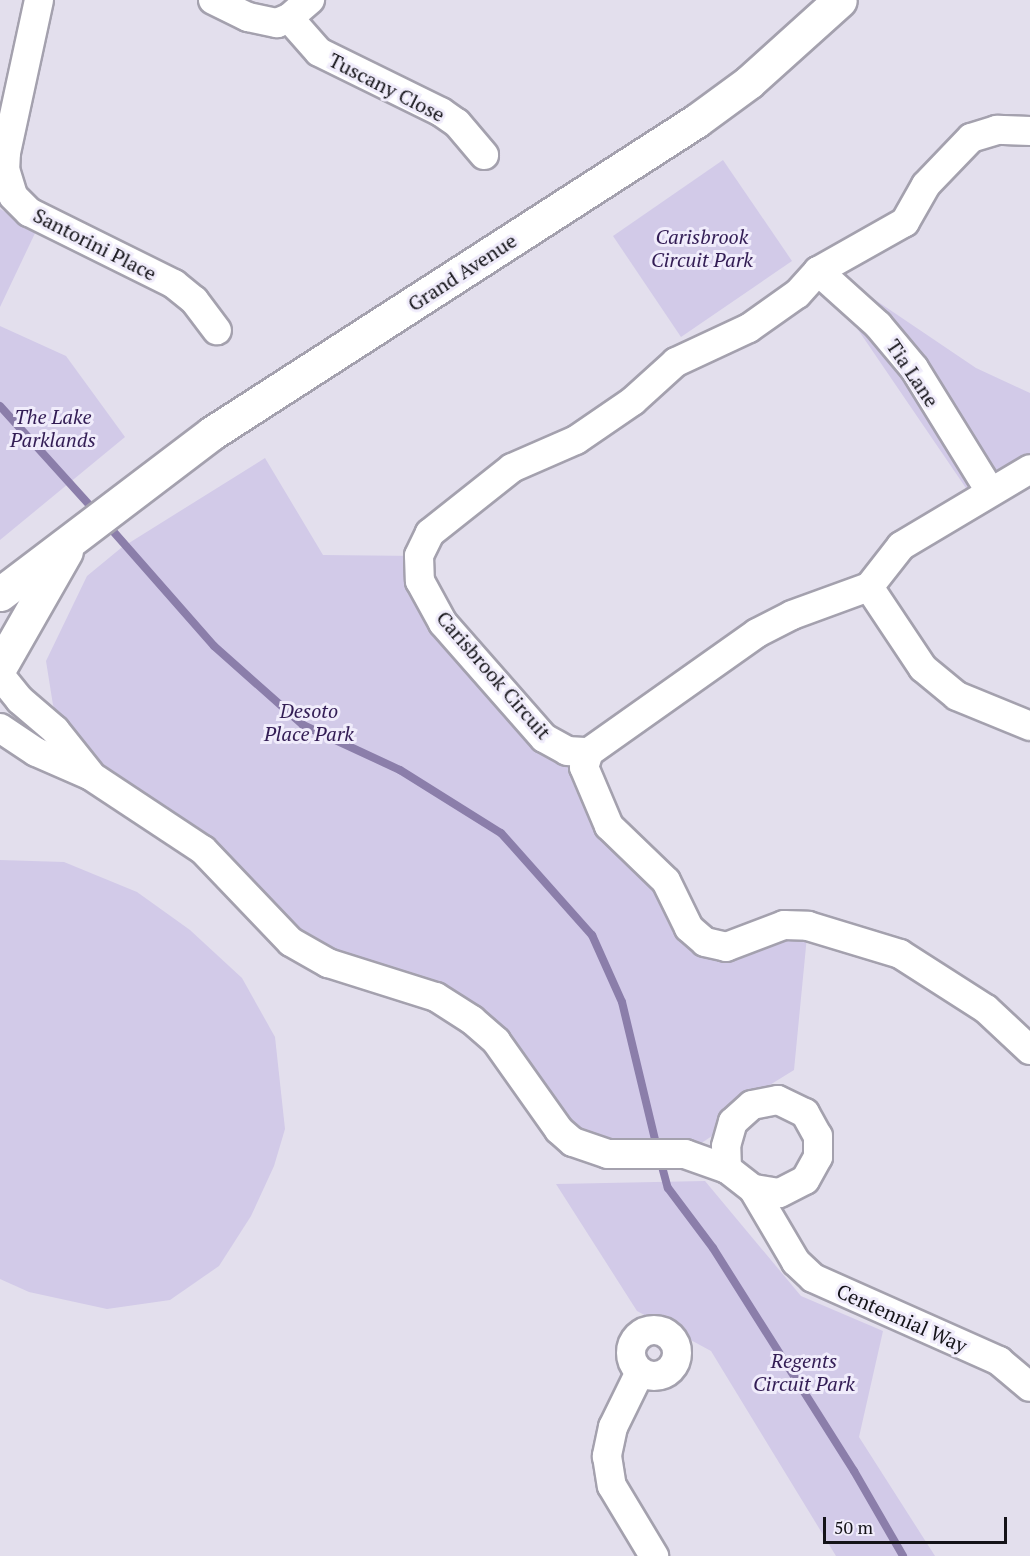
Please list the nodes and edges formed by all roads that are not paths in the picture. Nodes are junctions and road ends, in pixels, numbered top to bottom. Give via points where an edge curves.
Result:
1 (39, 0) edge
2 (213, 0) edge
3 (840, 0) edge
4 (300, 9) edge
5 (1030, 131) edge
6 (484, 155) dead end
7 (818, 271) junction
8 (217, 330) dead end
9 (1030, 469) edge
10 (990, 491) junction
11 (77, 535) junction
12 (869, 587) junction
13 (0, 594) edge
14 (1, 675) edge
15 (1030, 726) edge
16 (0, 728) edge
17 (589, 752) junction
18 (91, 776) junction
19 (1030, 1050) edge
20 (733, 1122) junction
21 (677, 1154) junction
22 (728, 1169) junction
23 (805, 1180) junction
24 (753, 1189) junction
25 (785, 1238) junction
26 (640, 1372) dead end
27 (1030, 1388) edge
28 (654, 1556) edge

1 - 8 street, Santorini Place via 6,152 5,169 13,196 29,212 174,285 194,300
2 - 4 street via 264,22 277,23
3 - 11 street, Grand Avenue via 750,82 696,121 212,433
4 - 6 street, Tuscany Close via 319,52 441,112 457,123
5 - 7 street, Carisbrook Circuit via 997,130 971,138 926,185 905,222
7 - 10 street, Tia Lane via 878,325 914,368
7 - 17 street, Carisbrook Circuit via 797,294 758,321 676,362 633,401 576,440 512,468 430,533 419,556 420,581 443,623 544,738 567,751
9 - 10 street
10 - 12 street via 901,546
11 - 13 street, Grand Avenue
11 - 14 street, Grand Avenue
12 - 15 street via 923,668 957,696
12 - 17 street via 792,615 757,633
14 - 18 street, Centennial Way via 20,700 55,730
16 - 18 street, Centennial Way via 36,752
17 - 19 street via 584,767 609,826 666,881 689,928 705,942 726,947 784,925 808,926 900,954 986,1009
18 - 21 street, Centennial Way via 203,850 291,942 328,963 436,997 472,1020 496,1041 559,1130 573,1142 608,1154
20 - 21 street
20 - 22 street via 726,1146
20 - 23 street via 752,1105 778,1100 805,1113 818,1136 818,1157
21 - 22 street, Centennial Way
22 - 24 street, Centennial Way
23 - 24 street via 779,1193
23 - 25 street
24 - 25 street, Centennial Way
25 - 27 street, Centennial Way via 796,1262 813,1278 999,1361
26 - 28 street via 613,1427 607,1456 612,1486

